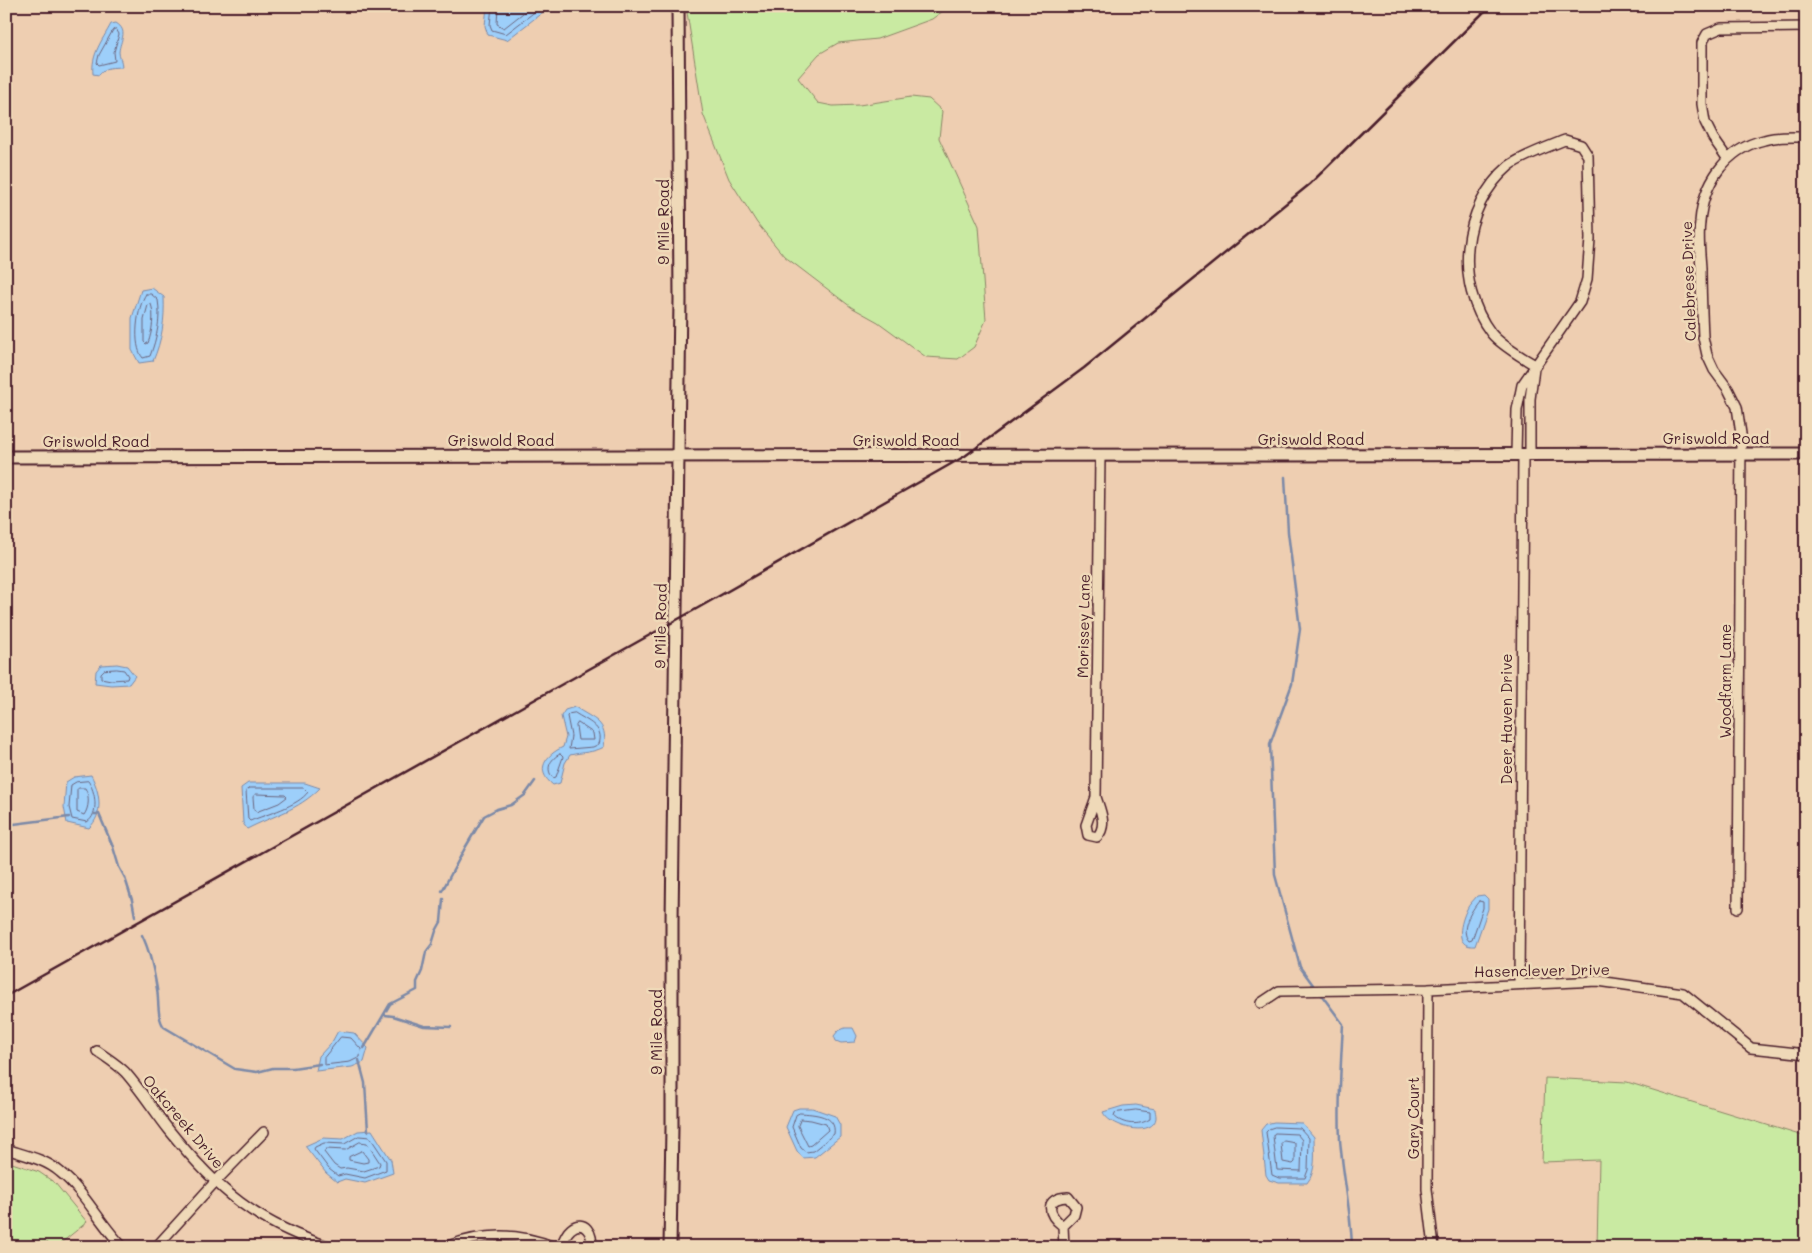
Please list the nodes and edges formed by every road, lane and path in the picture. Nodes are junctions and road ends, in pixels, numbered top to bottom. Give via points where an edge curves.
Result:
1 (678, 6) edge
2 (1806, 27) edge
3 (1806, 137) edge
4 (1727, 158) junction
5 (1534, 365) junction
6 (1523, 454) junction
7 (1740, 454) junction
8 (1806, 454) edge
9 (1100, 455) junction
10 (678, 456) junction
11 (6, 457) edge
12 (1096, 797) dead end
13 (1738, 908) dead end
14 (1519, 984) junction
15 (1428, 989) junction
16 (1261, 1003) dead end
17 (98, 1051) dead end
18 (1806, 1054) edge
19 (264, 1132) dead end
20 (6, 1149) edge
21 (215, 1182) junction
22 (1063, 1226) dead end
23 (122, 1246) edge
24 (156, 1247) edge
25 (331, 1247) edge
26 (445, 1247) edge
27 (554, 1247) edge
28 (561, 1247) edge
29 (591, 1247) edge
30 (670, 1247) edge
31 (1064, 1247) edge
32 (1434, 1247) edge

1 - 10 street, 9 Mile Road
2 - 4 street via 1721,28 1708,34 1702,44 1702,104 1705,122
3 - 4 street, Calebrese Drive via 1762,140
4 - 7 street, Calebrese Drive via 1710,183 1700,222 1703,337 1714,370 1737,407
5 - 5 street via 1492,334 1474,302 1466,262 1470,230 1484,196 1510,166 1564,140 1581,145 1588,156 1590,239 1587,279 1580,302
5 - 6 street
5 - 6 street via 1522,385 1517,402
6 - 7 street, Griswold Road
6 - 9 street, Griswold Road
6 - 14 street, Deer Haven Drive
7 - 8 street, Griswold Road
7 - 13 street, Woodfarm Lane
9 - 10 street, Griswold Road
9 - 12 street, Morissey Lane
10 - 11 street, Griswold Road
10 - 30 street, 9 Mile Road
14 - 15 street, Hasenclever Drive
14 - 18 street, Hasenclever Drive via 1598,981 1683,993 1751,1048
15 - 16 street, Hasenclever Drive via 1279,991
15 - 32 street, Gary Court via 1427,1188
17 - 21 street, Oakcreek Drive via 125,1072 186,1151
19 - 21 street
20 - 23 street via 36,1159 60,1172
21 - 24 street
21 - 25 street, Oakcreek Drive via 270,1222
22 - 31 street
26 - 27 street via 479,1236 493,1236 522,1237
28 - 29 street via 571,1229 579,1226 591,1233

